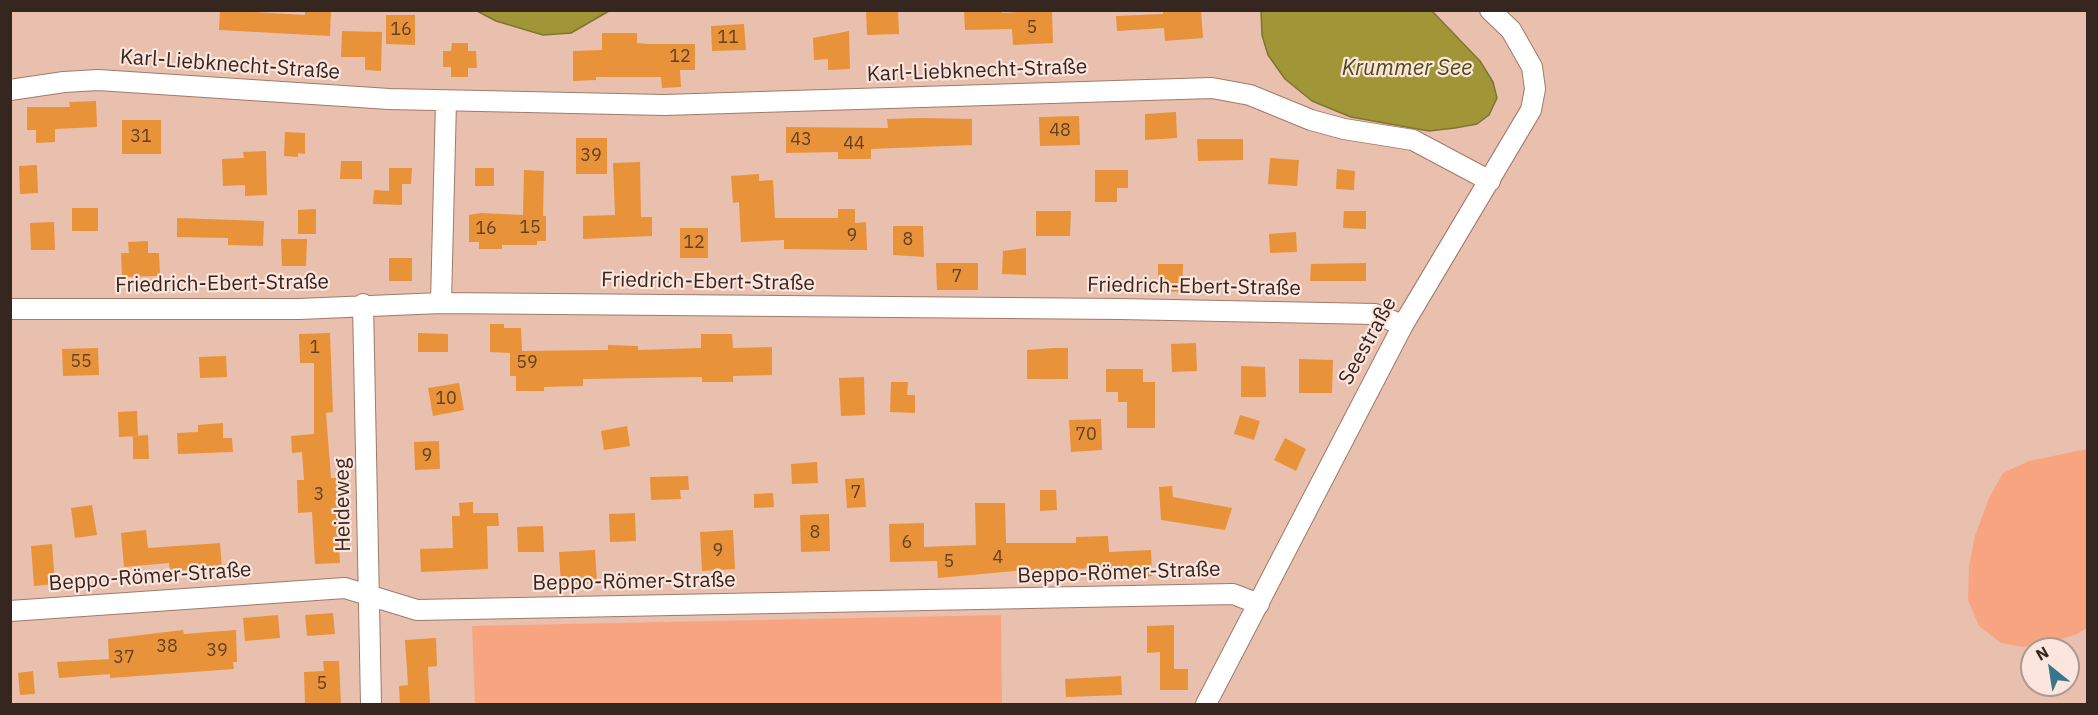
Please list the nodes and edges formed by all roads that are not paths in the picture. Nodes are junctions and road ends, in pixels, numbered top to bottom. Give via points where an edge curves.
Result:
1 (1490, 10) edge
2 (10, 90) edge
3 (446, 101) junction
4 (1490, 181) junction
5 (441, 303) junction
6 (363, 304) junction
7 (10, 309) edge
8 (1402, 326) junction
9 (369, 595) junction
10 (1259, 604) junction
11 (10, 611) edge
12 (371, 705) edge
13 (1206, 705) edge

1 - 4 street, Seestraße via 1524,48 1535,89 1531,110
2 - 3 street, Karl-Liebknecht-Straße via 98,80
3 - 4 street, Karl-Liebknecht-Straße via 664,105 1212,88 1250,95 1344,129 1413,140
3 - 5 street
4 - 8 street, Seestraße
5 - 6 street, Friedrich-Ebert-Straße
5 - 8 street, Friedrich-Ebert-Straße via 1364,314 1391,319
6 - 7 street, Friedrich-Ebert-Straße via 299,309
6 - 9 street, Heideweg
8 - 10 street, Seestraße
9 - 10 street, Beppo-Römer-Straße via 417,610 1233,594
9 - 11 street, Beppo-Römer-Straße via 345,588
9 - 12 street, Heideweg
10 - 13 street, Seestraße

